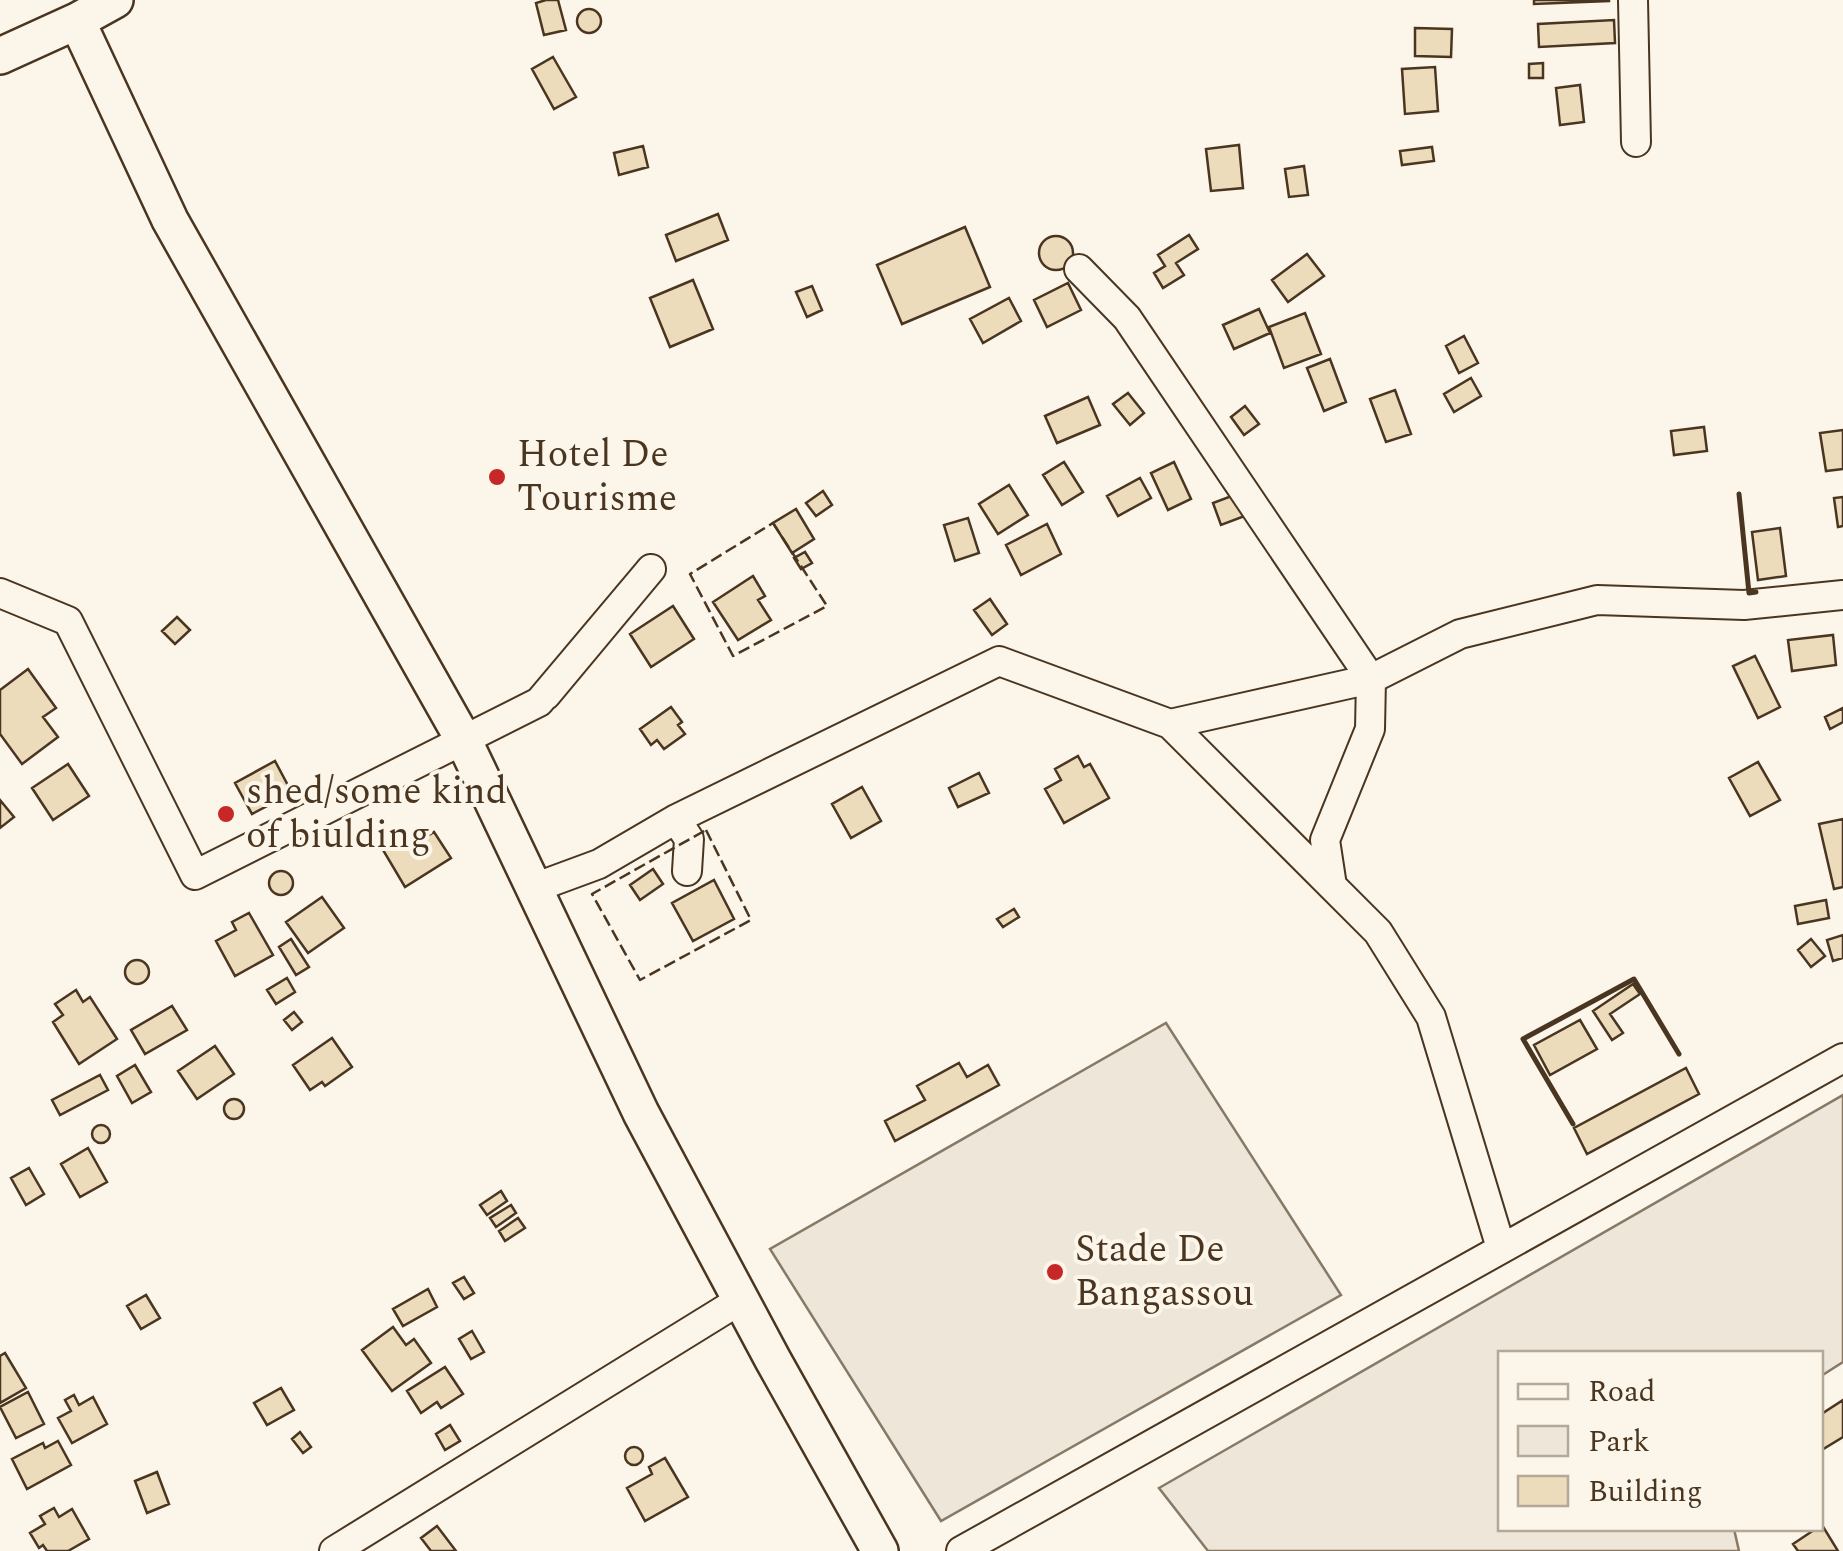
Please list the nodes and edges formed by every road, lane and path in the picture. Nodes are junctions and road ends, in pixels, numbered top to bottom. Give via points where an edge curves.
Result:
1 (114, 0) edge
2 (1633, 0) edge
3 (72, 11) edge
4 (0, 56) edge
5 (1636, 142) dead end
6 (1079, 269) dead end
7 (0, 593) edge
8 (1843, 596) edge
9 (1371, 679) junction
10 (546, 695) dead end
11 (1170, 724) junction
12 (463, 739) junction
13 (676, 818) junction
14 (688, 871) dead end
15 (1332, 886) junction
16 (534, 888) junction
17 (1843, 1058) edge
18 (1501, 1248) junction
19 (742, 1298) junction
20 (334, 1551) edge
21 (880, 1551) edge
22 (961, 1551) edge

1 - 3 main road
2 - 5 street
3 - 4 main road
3 - 12 main road via 170,220
6 - 9 street via 1128,318
7 - 12 street via 68,621 196,874
8 - 9 street via 1744,605 1597,600 1460,634
9 - 11 street
9 - 15 street via 1370,729 1325,840
10 - 12 street via 652,568 540,702
11 - 13 street via 998,661
11 - 15 street
12 - 16 main road
13 - 14 street via 689,839
13 - 16 street via 599,864
15 - 18 street via 1378,932 1430,1017
16 - 19 main road via 642,1113
17 - 18 street
18 - 22 street
19 - 20 street
19 - 21 main road

